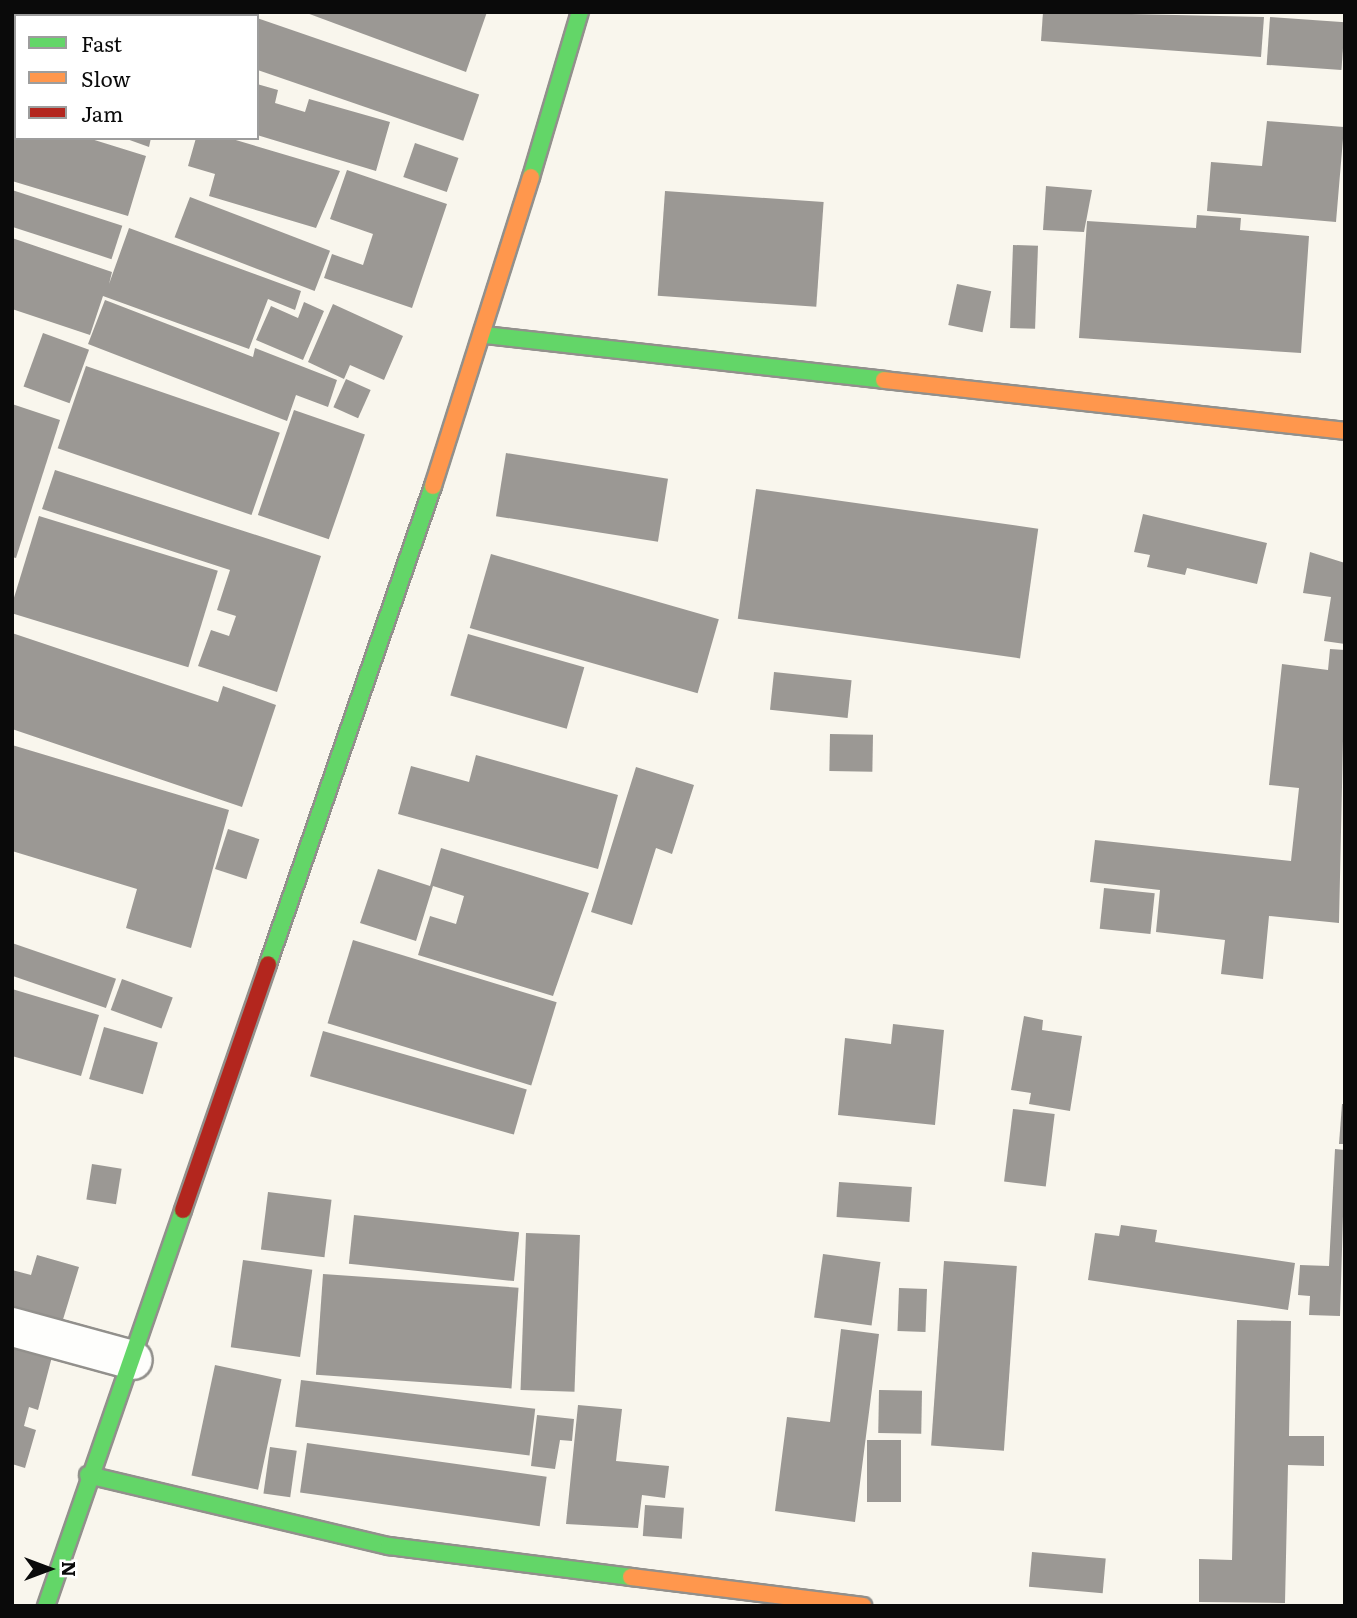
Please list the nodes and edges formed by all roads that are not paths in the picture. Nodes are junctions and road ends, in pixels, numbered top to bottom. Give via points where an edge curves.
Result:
1 (580, 12) edge
2 (485, 335) junction
3 (1345, 430) edge
4 (12, 1327) edge
5 (133, 1360) junction
6 (88, 1475) junction
7 (46, 1606) edge
8 (863, 1606) edge

1 - 2 street
2 - 3 street
2 - 5 street
4 - 5 street
5 - 6 street
6 - 7 street
6 - 8 street via 389,1546

